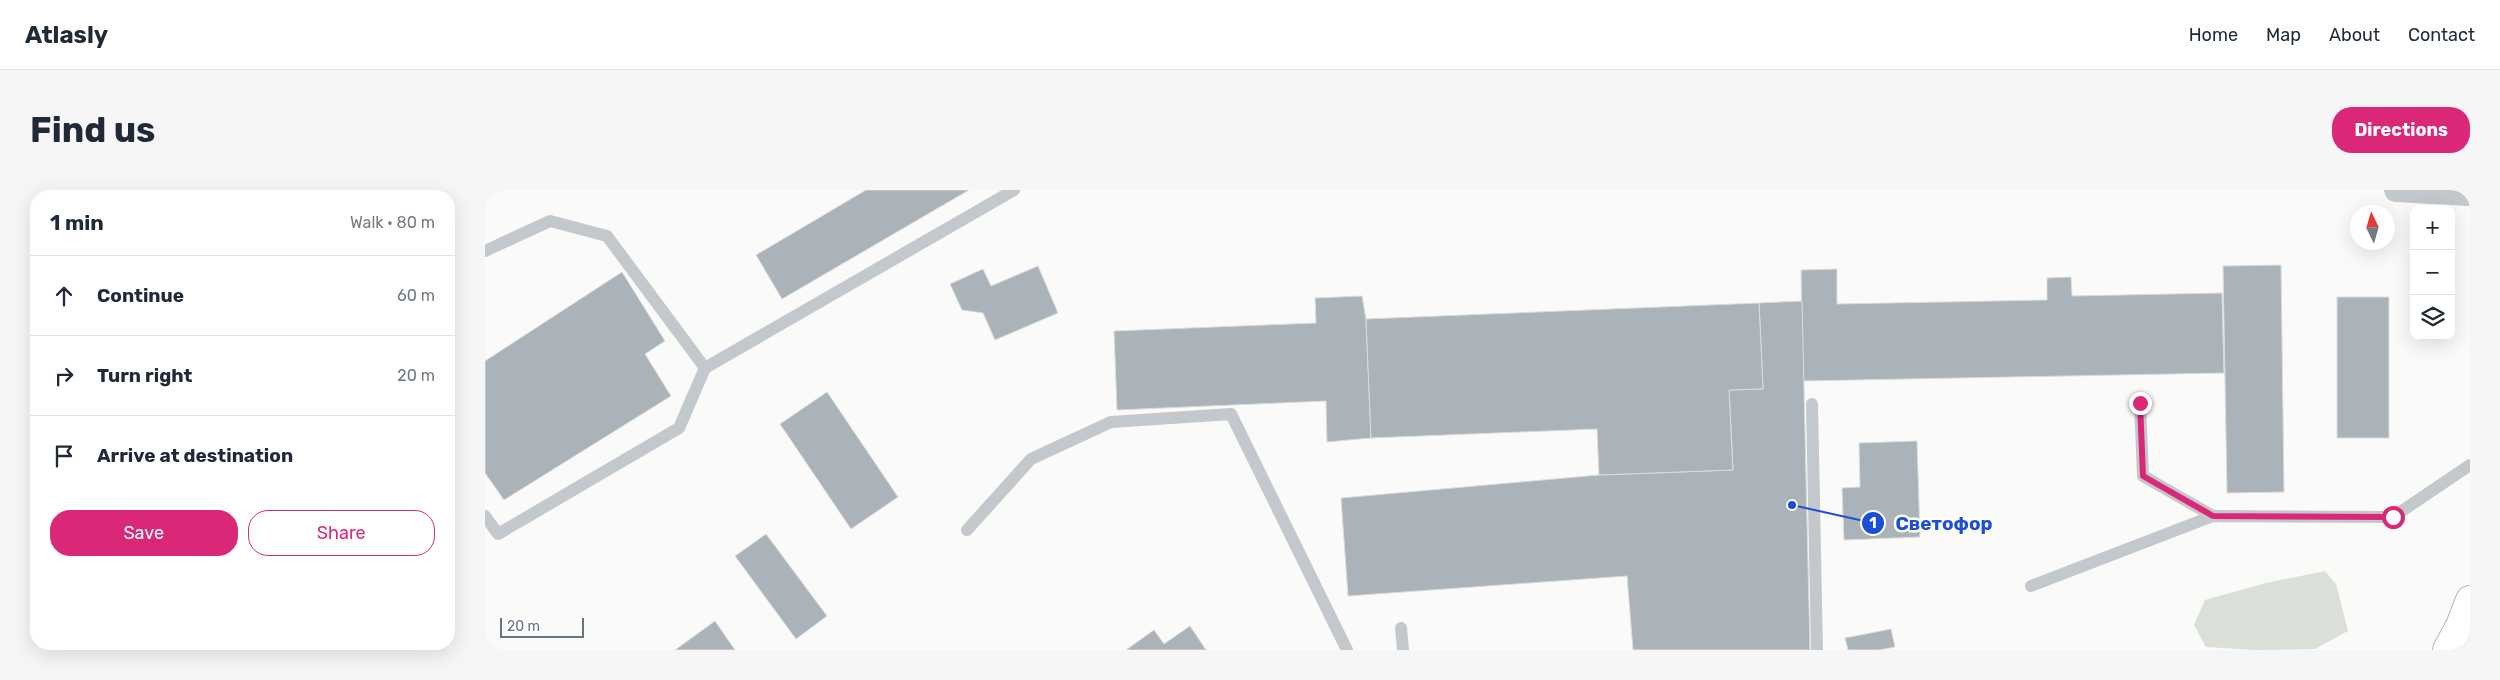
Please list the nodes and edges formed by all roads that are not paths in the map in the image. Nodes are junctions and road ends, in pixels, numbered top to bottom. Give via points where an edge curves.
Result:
1 (1014, 190) edge
2 (2396, 190) edge
3 (2470, 194) edge
4 (485, 251) edge
5 (705, 368) junction
6 (2140, 403) dead end
7 (1812, 404) dead end
8 (2470, 466) edge
9 (485, 516) edge
10 (2213, 516) junction
11 (967, 530) dead end
12 (2031, 586) dead end
13 (2470, 600) edge
14 (1401, 628) dead end
15 (1347, 650) edge
16 (1403, 650) edge
17 (1817, 650) edge
18 (2447, 650) edge

1 - 5 lane
2 - 3 street
4 - 5 lane via 550,221 607,236
5 - 9 lane via 679,428 498,534
6 - 10 lane via 2143,476
7 - 17 lane
8 - 10 lane via 2393,517
10 - 12 lane
11 - 15 lane via 1031,459 1111,422 1231,414
13 - 18 main road
14 - 16 lane

